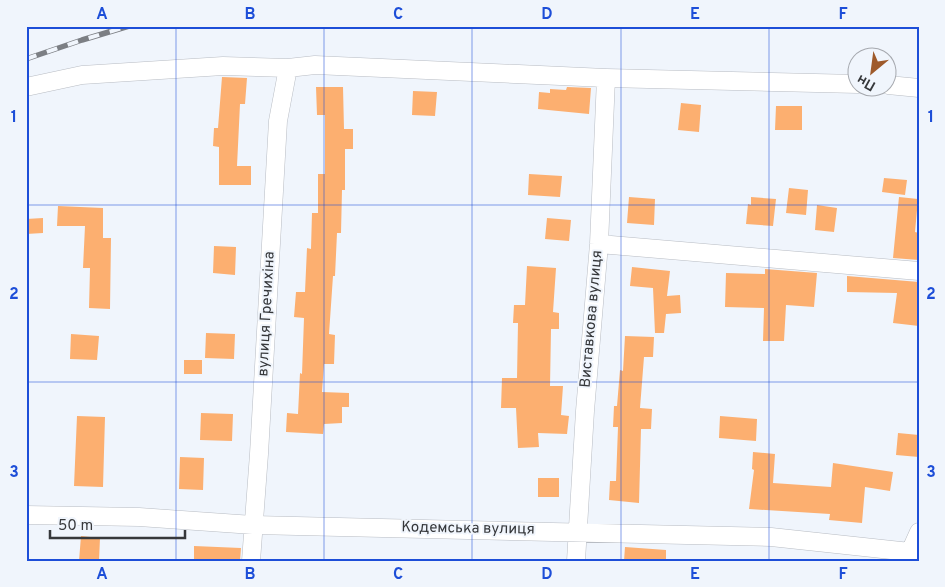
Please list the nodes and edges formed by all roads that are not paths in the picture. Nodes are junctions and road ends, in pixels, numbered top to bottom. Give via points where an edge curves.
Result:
1 (288, 68) junction
2 (606, 78) junction
3 (848, 84) edge
4 (898, 86) edge
5 (26, 87) edge
6 (919, 88) edge
7 (599, 244) junction
8 (919, 271) edge
9 (26, 515) edge
10 (253, 525) junction
11 (578, 531) junction
12 (919, 532) edge
13 (908, 556) edge
14 (251, 561) edge
15 (576, 561) edge

1 - 2 street via 354,66
1 - 5 street via 223,66 82,75
1 - 10 street, вулиця Гречихіна via 278,121
2 - 3 street
2 - 7 street, Виставкова вулиця
4 - 6 street
7 - 8 street
7 - 11 street, Виставкова вулиця
9 - 10 street, Кодемська вулиця via 139,517
10 - 11 street, Кодемська вулиця
10 - 14 street, вулиця Гречихіна
11 - 13 street, Кодемська вулиця via 771,536
11 - 15 street, Виставкова вулиця
12 - 13 street

